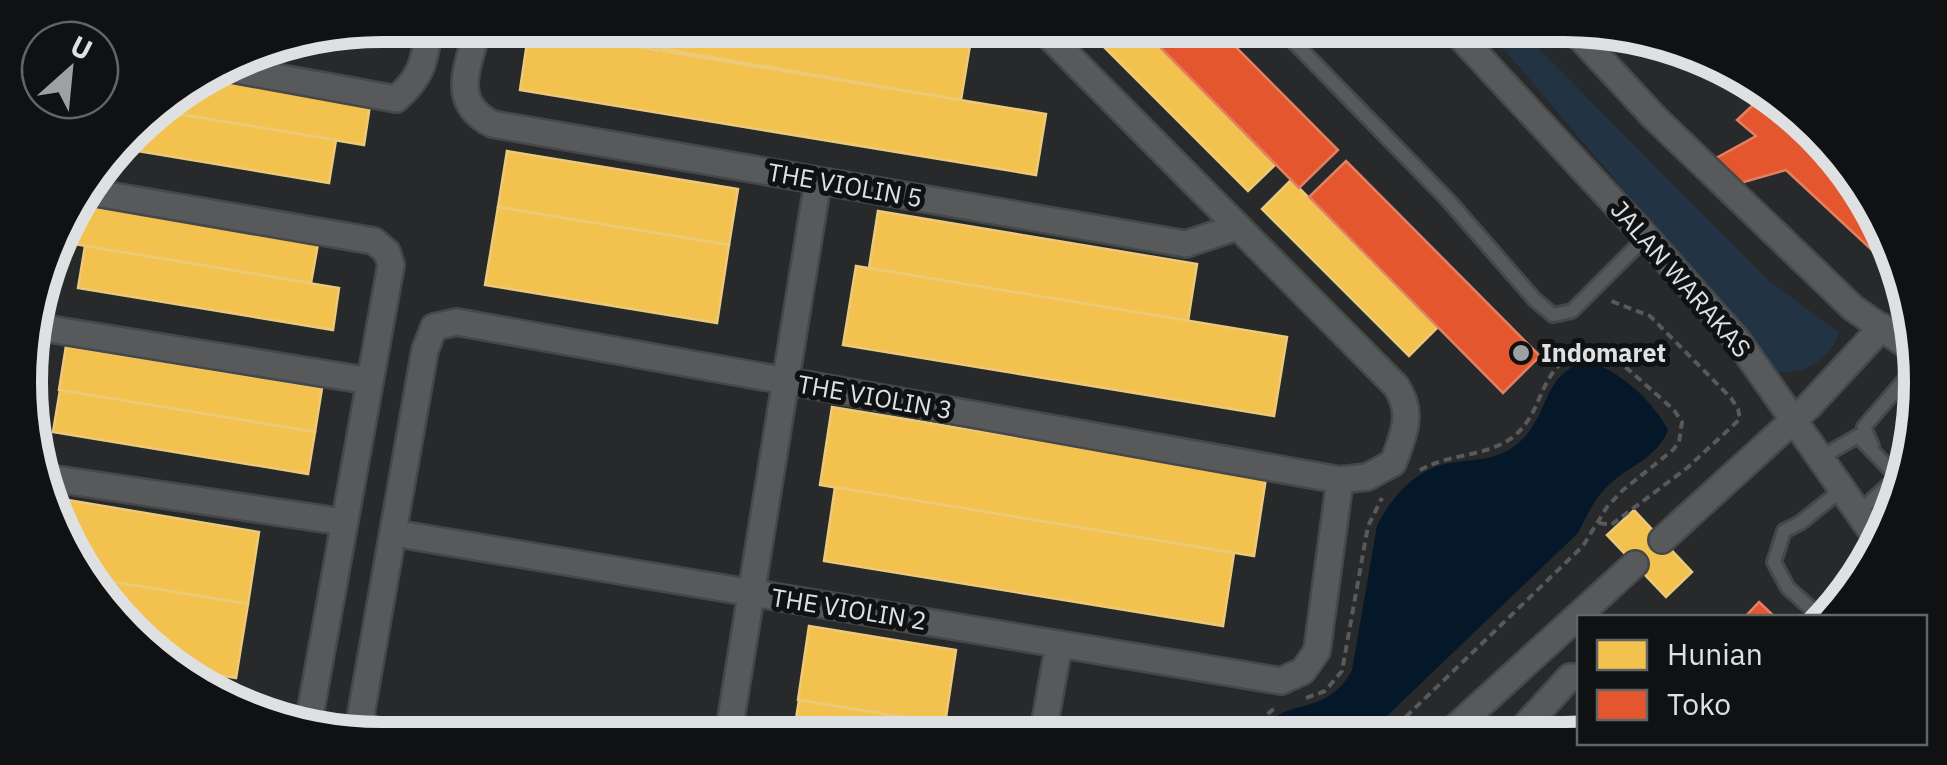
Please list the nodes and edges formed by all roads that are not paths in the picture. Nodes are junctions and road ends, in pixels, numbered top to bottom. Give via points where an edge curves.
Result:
1 (1054, 42) edge
2 (1294, 42) edge
3 (1465, 42) edge
4 (427, 43) edge
5 (475, 43) edge
6 (1587, 44) edge
7 (245, 71) edge
8 (818, 180) junction
9 (100, 194) edge
10 (1237, 227) junction
11 (1646, 237) junction
12 (1882, 327) junction
13 (47, 328) edge
14 (1902, 342) edge
15 (370, 381) junction
16 (786, 381) junction
17 (1904, 388) edge
18 (1796, 420) junction
19 (1873, 448) junction
20 (1820, 458) junction
21 (1893, 471) edge
22 (57, 479) edge
23 (1340, 480) junction
24 (1841, 490) junction
25 (1886, 493) edge
26 (1858, 513) junction
27 (344, 522) junction
28 (1871, 530) edge
29 (393, 533) junction
30 (1662, 540) dead end
31 (1635, 564) dead end
32 (752, 593) junction
33 (1815, 612) edge
34 (1579, 615) edge
35 (1577, 617) edge
36 (1059, 644) junction
37 (1577, 678) edge
38 (309, 714) edge
39 (363, 721) edge
40 (731, 722) edge
41 (1046, 722) edge
42 (1461, 722) edge
43 (1529, 722) edge

1 - 10 street
2 - 11 lane via 1553,314 1572,311
3 - 11 street, JALAN WARAKAS
4 - 7 street via 414,83 396,99
5 - 8 street, THE VIOLIN 5 via 464,96 473,114 492,124
6 - 12 street via 1853,308
8 - 10 street, THE VIOLIN 5 via 1186,244
8 - 16 street
9 - 15 street via 374,241 391,265
10 - 23 street via 1407,403 1394,463
11 - 18 street, JALAN WARAKAS via 1739,342
12 - 14 street
12 - 18 street
13 - 15 street
15 - 27 street
16 - 23 street, THE VIOLIN 3
16 - 29 street, THE VIOLIN 3 via 457,322 434,327
16 - 32 street
17 - 19 lane via 1864,427
18 - 20 street, JALAN WARAKAS
18 - 30 street
19 - 20 lane via 1858,436
19 - 21 lane
20 - 24 street, JALAN WARAKAS
22 - 27 street
23 - 36 street, THE VIOLIN 2 via 1316,651 1303,672 1281,681
24 - 26 street, JALAN WARAKAS
24 - 33 lane via 1784,531 1774,562 1788,588
25 - 26 lane
26 - 28 street, JALAN WARAKAS
27 - 38 street
29 - 32 street, THE VIOLIN 2
29 - 39 street
31 - 34 street
32 - 36 street, THE VIOLIN 2
32 - 40 street
35 - 42 street
36 - 41 street
37 - 43 street via 1570,677

